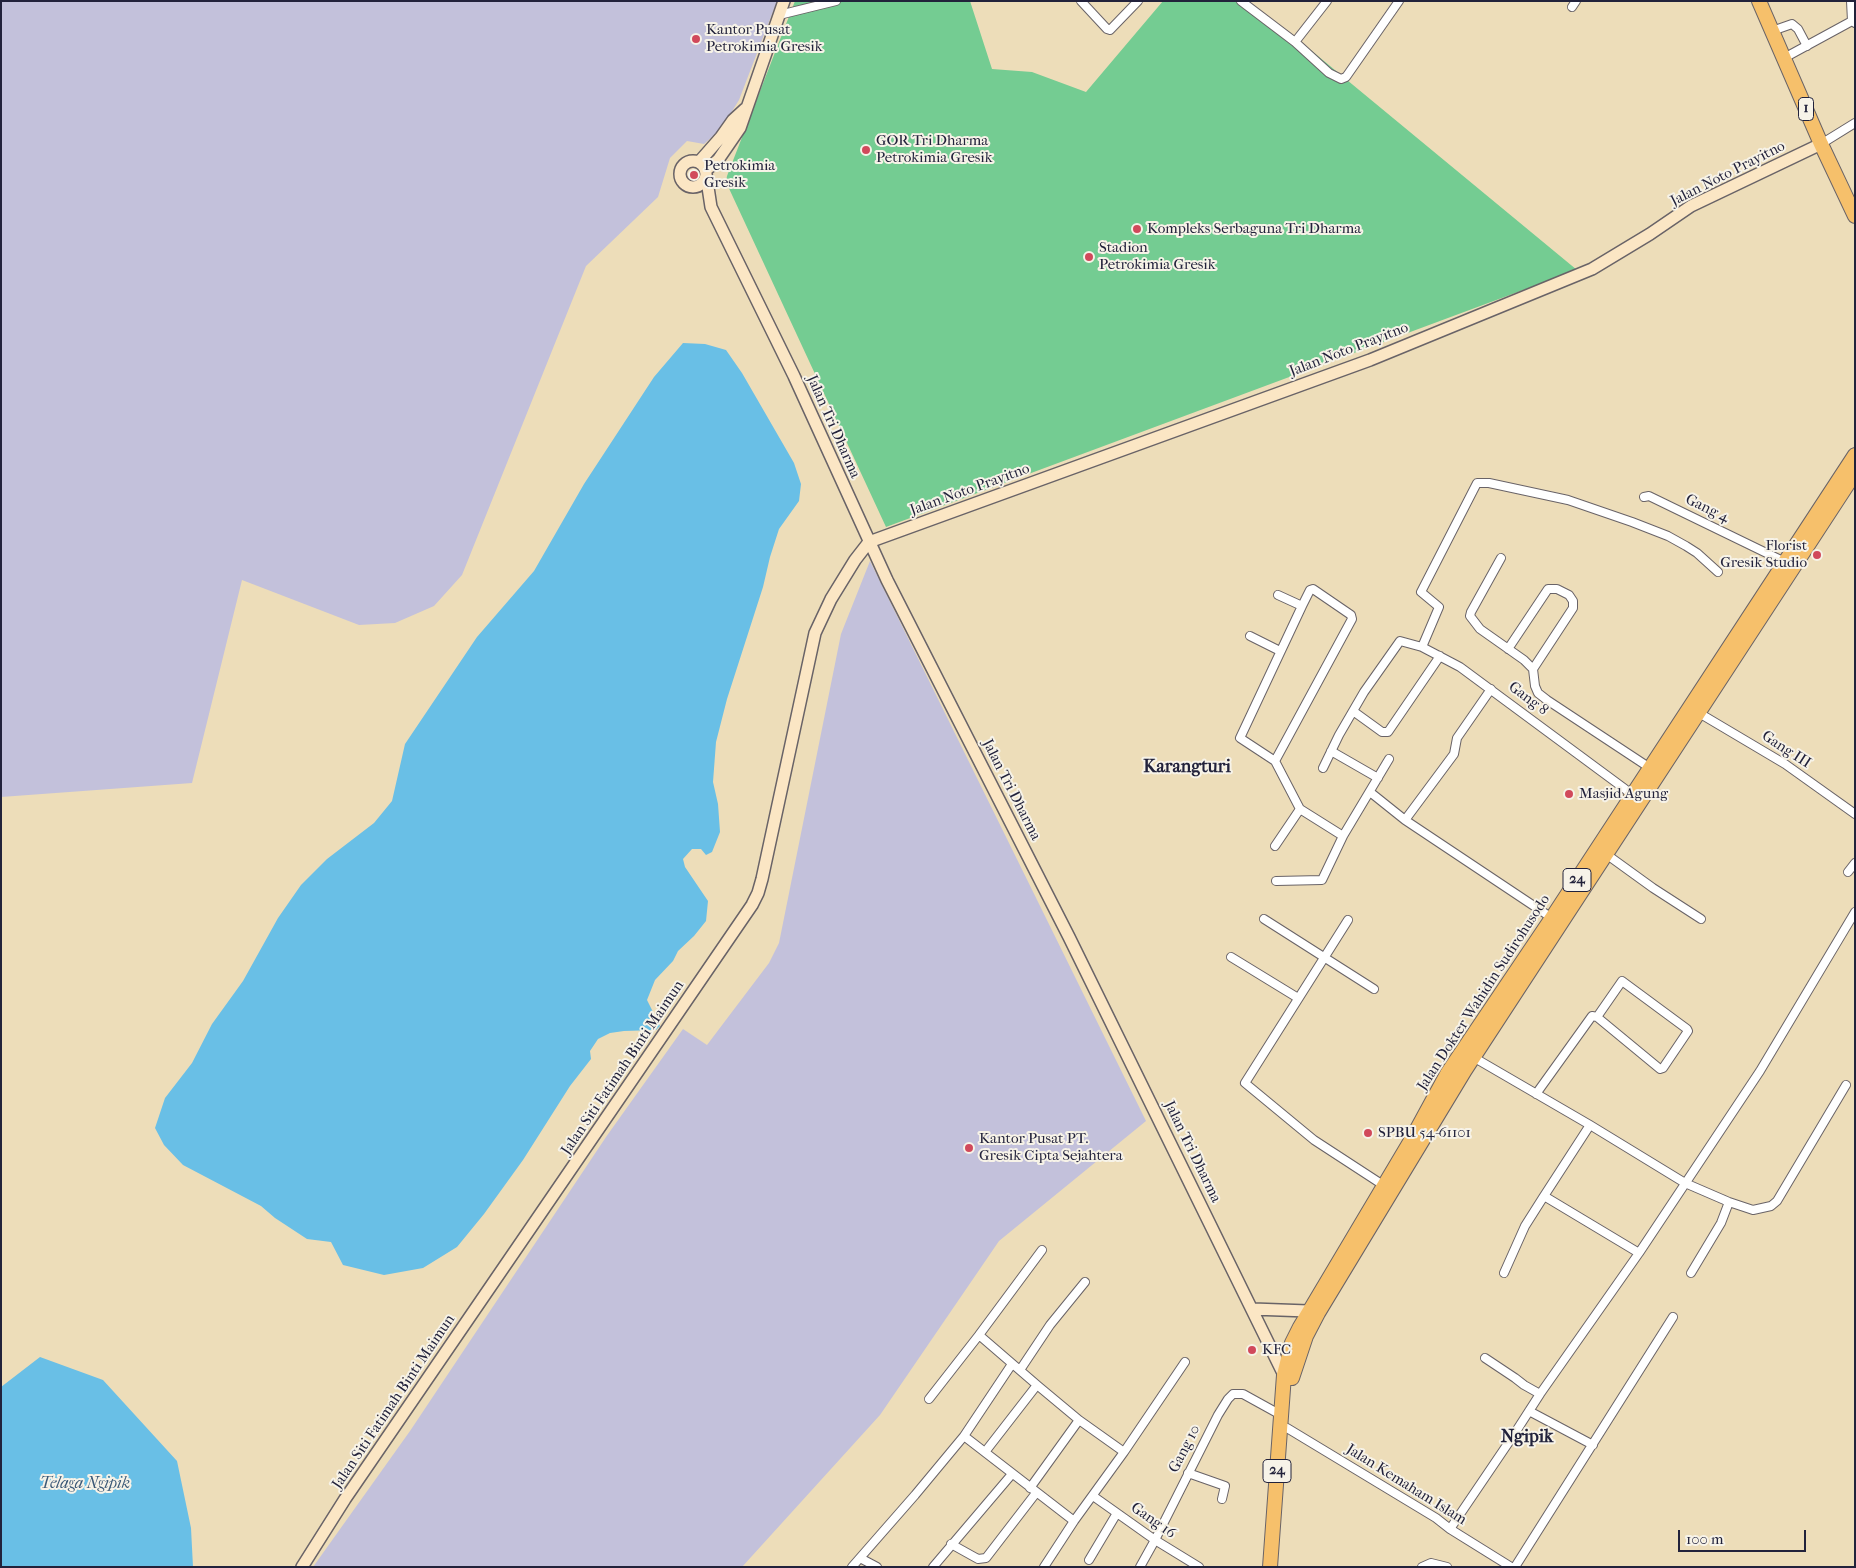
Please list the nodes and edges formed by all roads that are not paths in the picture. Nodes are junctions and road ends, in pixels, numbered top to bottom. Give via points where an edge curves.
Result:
1 (784, 1) edge
2 (836, 1) edge
3 (1081, 1) edge
4 (1138, 1) edge
5 (1326, 1) edge
6 (1399, 1) edge
7 (1759, 1) edge
8 (1851, 1) edge
9 (1245, 3) edge
10 (779, 15) junction
11 (1854, 22) edge
12 (1772, 31) junction
13 (1294, 42) junction
14 (1807, 46) junction
15 (1784, 58) junction
16 (1855, 123) edge
17 (1821, 144) junction
18 (704, 168) junction
19 (689, 187) junction
20 (711, 207) junction
21 (1855, 216) edge
22 (1855, 455) edge
23 (1855, 473) edge
24 (1644, 498) dead end
25 (869, 542) junction
26 (1501, 558) dead end
27 (1785, 562) junction
28 (1718, 572) dead end
29 (1278, 595) dead end
30 (1302, 606) junction
31 (1250, 636) dead end
32 (1422, 647) junction
33 (1508, 649) junction
34 (1280, 652) junction
35 (1440, 656) junction
36 (1533, 669) junction
37 (1491, 689) junction
38 (1353, 711) junction
39 (1699, 713) junction
40 (1331, 750) junction
41 (1389, 759) dead end
42 (1275, 761) junction
43 (1323, 768) dead end
44 (1654, 771) junction
45 (1378, 778) junction
46 (1370, 792) junction
47 (1632, 796) junction
48 (1300, 809) junction
49 (1855, 814) edge
50 (1406, 820) junction
51 (1343, 836) junction
52 (1275, 846) dead end
53 (1606, 854) junction
54 (1855, 863) edge
55 (1848, 872) dead end
56 (1276, 881) dead end
57 (1855, 912) edge
58 (1552, 918) junction
59 (1264, 919) dead end
60 (1700, 919) dead end
61 (1348, 920) dead end
62 (1231, 958) dead end
63 (1324, 958) junction
64 (1374, 990) dead end
65 (1298, 998) junction
66 (1597, 1017) junction
67 (1473, 1057) junction
68 (1846, 1085) dead end
69 (1536, 1094) junction
70 (1590, 1125) junction
71 (1685, 1183) junction
72 (1383, 1186) junction
73 (1544, 1196) junction
74 (1729, 1202) junction
75 (1042, 1250) dead end
76 (1639, 1253) junction
77 (1504, 1273) dead end
78 (1692, 1273) dead end
79 (1085, 1282) dead end
80 (1253, 1309) junction
81 (1313, 1312) junction
82 (1673, 1317) dead end
83 (980, 1335) junction
84 (1485, 1358) dead end
85 (1185, 1362) dead end
86 (1012, 1364) junction
87 (1020, 1370) junction
88 (1288, 1379) junction
89 (1037, 1386) junction
90 (1540, 1394) junction
91 (929, 1399) dead end
92 (1529, 1411) junction
93 (1079, 1420) junction
94 (1284, 1422) junction
95 (964, 1436) junction
96 (1593, 1445) junction
97 (985, 1452) junction
98 (1124, 1452) junction
99 (1188, 1473) junction
100 (1012, 1474) junction
101 (1033, 1490) junction
102 (1093, 1496) junction
103 (1222, 1500) dead end
104 (1117, 1513) junction
105 (1074, 1521) junction
106 (1450, 1529) junction
107 (1155, 1540) junction
108 (951, 1544) junction
109 (860, 1558) junction
110 (1089, 1560) dead end
111 (1436, 1565) edge
112 (302, 1567) edge
113 (852, 1567) edge
114 (878, 1567) edge
115 (934, 1567) edge
116 (1044, 1567) edge
117 (1140, 1567) edge
118 (1199, 1567) edge
119 (1270, 1567) edge
120 (1278, 1567) edge
121 (1422, 1567) edge
122 (1447, 1567) edge
123 (1511, 1567) edge
124 (1515, 1567) edge

1 - 10 street
2 - 10 street
3 - 4 street via 1110,30
5 - 13 street
6 - 13 street via 1344,78 1329,73
7 - 12 highway, 1
8 - 11 street
9 - 13 street
10 - 18 street via 747,107 721,137
11 - 14 street
12 - 14 street via 1792,24
12 - 15 highway, 1
14 - 15 street
15 - 17 highway, 1
16 - 17 street
17 - 21 highway, 1
17 - 25 street, Jalan Noto Prayitno via 1691,206 1650,234 1583,272 1370,360
18 - 19 street via 704,182 697,187
18 - 19 street via 689,161 680,168 680,179
18 - 20 street, Jalan Tri Dharma
19 - 20 street, Jalan Tri Dharma
20 - 25 street, Jalan Tri Dharma via 794,376
22 - 27 highway, Jalan Dokter Wahidin Sudirohusodo / 24
23 - 39 highway, Jalan Dokter Wahidin Sudirohusodo / 24
24 - 27 street, Gang 4 via 1649,496
25 - 80 street, Jalan Tri Dharma
25 - 112 street, Jalan Siti Fatimah Binti Maimun via 831,599 815,633 762,879 752,905 345,1499
26 - 33 street via 1470,616 1480,629
27 - 44 highway, Jalan Dokter Wahidin Sudirohusodo / 24
28 - 32 street via 1697,553 1645,527 1568,500 1477,483 1420,592 1439,607
29 - 30 street
30 - 34 street
30 - 42 street via 1313,590 1351,615 1352,620
31 - 34 street
32 - 35 street, Gang 8
32 - 38 street, Gang 8 via 1398,642
33 - 36 street
33 - 36 street via 1548,589 1569,595 1573,608
34 - 42 street via 1240,738
35 - 37 street, Gang 8
35 - 38 street via 1388,732 1382,732
36 - 44 street via 1538,693
37 - 47 street, Gang 8
37 - 50 street via 1457,738 1454,754
38 - 40 street
39 - 44 highway, Jalan Dokter Wahidin Sudirohusodo / 24
39 - 49 street, Gang III via 1785,764
40 - 43 street
40 - 45 street
41 - 45 street
42 - 48 street
44 - 47 highway, Jalan Dokter Wahidin Sudirohusodo / 24
44 - 53 highway, Jalan Dokter Wahidin Sudirohusodo / 24
45 - 46 street
46 - 50 street
46 - 51 street
47 - 58 highway, Jalan Dokter Wahidin Sudirohusodo / 24
48 - 51 street
48 - 52 street
50 - 58 street
51 - 56 street via 1320,881
53 - 60 street
53 - 67 highway, Jalan Dokter Wahidin Sudirohusodo / 24
54 - 55 street
57 - 71 street via 1760,1071
58 - 72 highway, Jalan Dokter Wahidin Sudirohusodo / 24 via 1447,1074
59 - 63 street
61 - 63 street
62 - 65 street
63 - 64 street
63 - 65 street
65 - 72 street via 1245,1083 1314,1140
66 - 66 street via 1660,1069 1688,1031 1622,981
66 - 69 street via 1590,1016
67 - 69 street
67 - 81 highway, Jalan Dokter Wahidin Sudirohusodo / 24
68 - 74 street via 1777,1201 1771,1206 1753,1210
69 - 70 street
70 - 71 street
70 - 73 street
71 - 74 street
71 - 76 street
72 - 81 highway, Jalan Dokter Wahidin Sudirohusodo / 24
73 - 76 street
73 - 77 street via 1525,1226
74 - 78 street via 1721,1223
75 - 83 street
76 - 90 street
79 - 87 street via 1050,1325
80 - 81 street
80 - 88 street, Jalan Tri Dharma
81 - 88 highway, Jalan Dokter Wahidin Sudirohusodo / 24
82 - 96 street
83 - 86 street
83 - 91 street
84 - 90 street
85 - 98 street
86 - 87 street
86 - 95 street
87 - 89 street
88 - 94 highway, Jalan Dokter Wahidin Sudirohusodo / 24
89 - 93 street
89 - 97 street
90 - 92 street
92 - 96 street
92 - 106 street
93 - 98 street
93 - 101 street
94 - 99 street, Gang 10 via 1243,1394 1233,1394 1218,1415
94 - 106 street, Jalan Kemaham Islam
94 - 119 highway, Jalan Dokter Wahidin Sudirohusodo / 24
94 - 120 highway, Jalan Dokter Wahidin Sudirohusodo / 24
95 - 97 street
95 - 109 street
96 - 124 street
97 - 100 street
98 - 102 street
99 - 103 street via 1225,1486
99 - 107 street, Gang 10
100 - 101 street
100 - 108 street
101 - 105 street
101 - 108 street via 986,1558 978,1559
102 - 104 street, Gang 16
102 - 105 street
104 - 107 street, Gang 16
104 - 110 street
105 - 116 street
106 - 123 street, Jalan Kemaham Islam
107 - 117 street, Gang 10
107 - 118 street, Gang 16
108 - 115 street
109 - 113 street
109 - 114 street
111 - 121 street
111 - 122 street

